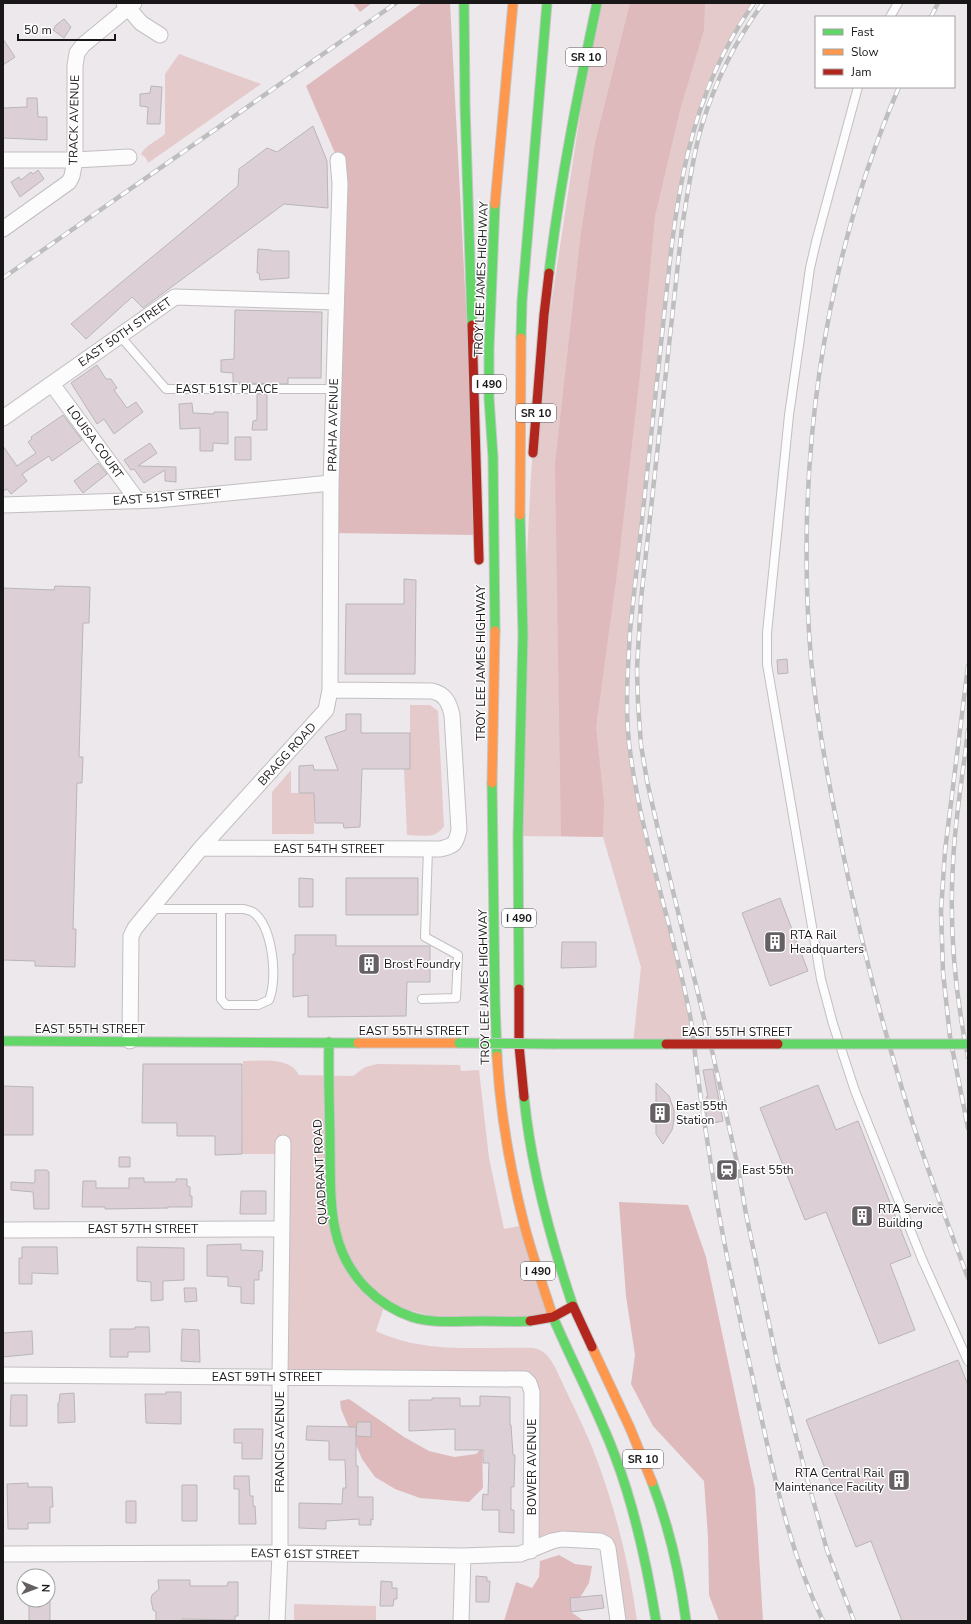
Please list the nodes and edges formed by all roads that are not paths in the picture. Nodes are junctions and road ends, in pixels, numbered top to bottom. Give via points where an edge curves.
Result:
1 (464, 3) edge
2 (513, 3) edge
3 (548, 3) edge
4 (597, 3) edge
5 (898, 3) edge
6 (129, 5) edge
7 (891, 16) edge
8 (160, 35) dead end
9 (858, 88) edge
10 (456, 112) dead end
11 (128, 157) dead end
12 (3, 160) edge
13 (75, 160) junction
14 (338, 160) dead end
15 (468, 215) junction
16 (3, 229) edge
17 (336, 302) junction
18 (120, 336) junction
19 (52, 384) junction
20 (334, 389) junction
21 (3, 418) edge
22 (532, 459) dead end
23 (332, 483) junction
24 (138, 501) junction
25 (3, 506) edge
26 (529, 513) dead end
27 (479, 567) dead end
28 (523, 636) junction
29 (485, 674) dead end
30 (330, 690) junction
31 (492, 767) junction
32 (201, 848) junction
33 (428, 849) junction
34 (150, 909) junction
35 (221, 909) junction
36 (422, 999) dead end
37 (3, 1041) edge
38 (130, 1041) junction
39 (329, 1042) junction
40 (968, 1044) edge
41 (283, 1143) dead end
42 (282, 1229) junction
43 (3, 1230) edge
44 (573, 1306) junction
45 (553, 1317) junction
46 (968, 1361) edge
47 (3, 1375) edge
48 (280, 1377) junction
49 (529, 1383) joint
50 (531, 1551) junction
51 (280, 1553) junction
52 (3, 1554) edge
53 (463, 1556) junction
54 (277, 1621) edge
55 (461, 1621) edge
56 (618, 1621) edge
57 (656, 1621) edge
58 (686, 1621) edge

1 - 15 main road
2 - 31 main road, TROY LEE JAMES HIGHWAY / I 490 via 495,206 490,348 495,649
3 - 28 main road, I 490 via 522,301 520,503
4 - 22 main road, SR 10 via 574,111 554,232
5 - 7 lane
6 - 8 street via 141,24
6 - 13 street, TRACK AVENUE via 77,53
9 - 46 lane via 814,247 808,282 789,415 767,633 767,664 821,979 832,1024 855,1091 916,1244
10 - 15 main road
11 - 13 street
12 - 13 street
13 - 16 street, TRACK AVENUE via 69,182
14 - 17 street, PRAHA AVENUE via 340,184
15 - 27 main road
17 - 18 street, EAST 50TH STREET via 175,297
17 - 20 street, PRAHA AVENUE
18 - 19 street, EAST 50TH STREET
18 - 20 lane, EAST 51ST PLACE via 166,389
19 - 21 street, EAST 50TH STREET
19 - 24 street, LOUISA COURT
20 - 23 street, PRAHA AVENUE
23 - 24 street, EAST 51ST STREET
23 - 30 street, PRAHA AVENUE
24 - 25 street, EAST 51ST STREET
26 - 28 main road
28 - 44 main road, I 490 via 518,836 520,1059 536,1175 558,1262
29 - 31 main road
30 - 32 street, BRAGG ROAD via 326,710
30 - 33 street, EAST 54TH STREET via 432,691 441,693 450,703 459,830 455,843 450,847
31 - 45 main road, TROY LEE JAMES HIGHWAY / I 490 via 495,1002 501,1099 516,1190 537,1270
32 - 33 street, EAST 54TH STREET
32 - 34 street, BRAGG ROAD
33 - 36 lane via 425,937 458,955 456,998
34 - 35 lane
34 - 38 street, BRAGG ROAD via 131,936
35 - 35 lane via 244,909 253,912 263,924 273,952 273,990 269,1000 258,1005 226,1005 221,999
37 - 38 main road, EAST 55TH STREET
38 - 39 main road, EAST 55TH STREET
39 - 40 main road, EAST 55TH STREET, bridge
39 - 45 main road, QUADRANT ROAD via 332,1218 342,1257 354,1276 385,1304 405,1315 424,1319 533,1321
41 - 42 street, FRANCIS AVENUE
42 - 43 street, EAST 57TH STREET
42 - 48 street, FRANCIS AVENUE
44 - 45 main road, QUADRANT ROAD
44 - 58 main road, SR 10 via 647,1469 675,1558
45 - 57 main road, SR 10 via 606,1433 631,1500 647,1561
47 - 48 street, EAST 59TH STREET
48 - 49 street, EAST 59TH STREET via 516,1378
48 - 51 street, FRANCIS AVENUE
49 - 50 street, BOWER AVENUE via 532,1392
50 - 53 street, EAST 61ST STREET via 520,1554
50 - 56 street, EAST 61ST STREET via 557,1540 604,1542 611,1560
51 - 52 street, EAST 61ST STREET
51 - 53 street, EAST 61ST STREET
51 - 54 street, FRANCIS AVENUE
53 - 55 street

